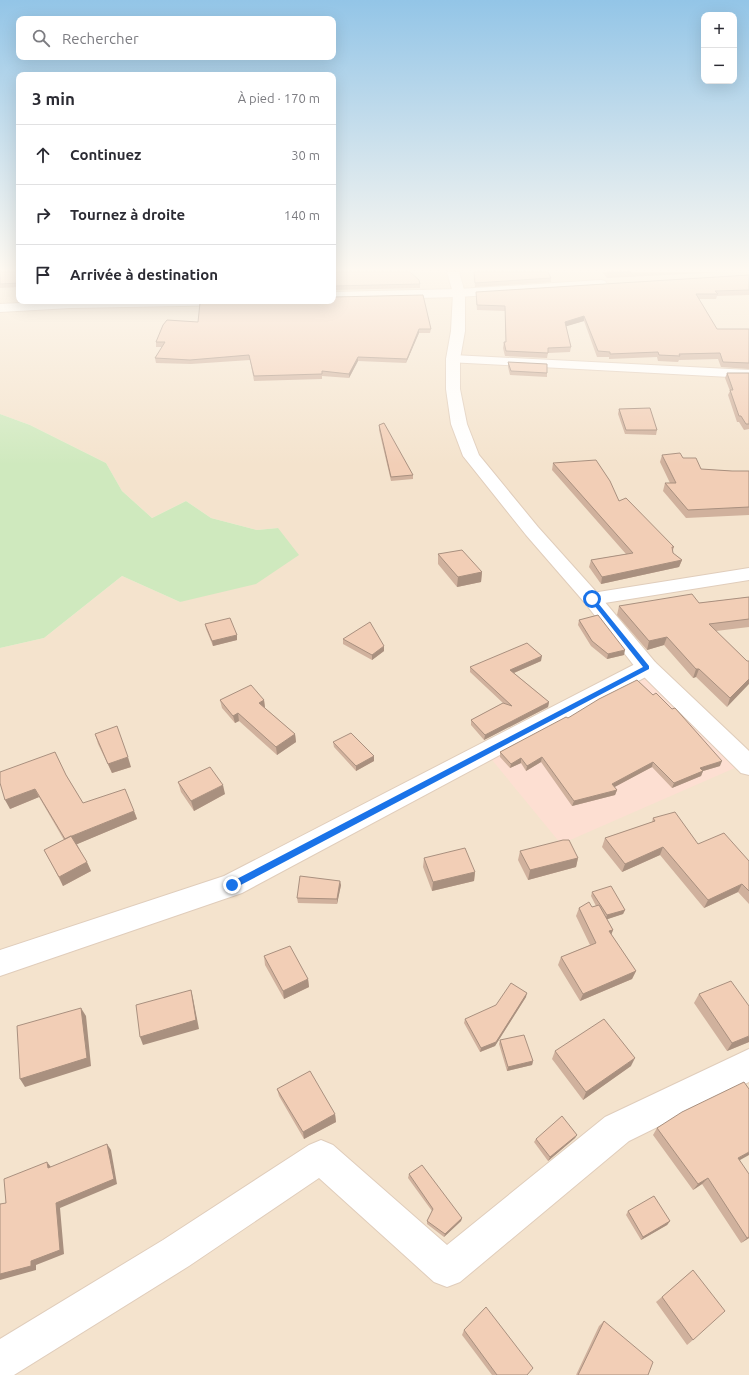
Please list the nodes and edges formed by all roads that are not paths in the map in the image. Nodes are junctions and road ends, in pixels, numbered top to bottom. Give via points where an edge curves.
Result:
1 (457, 336) edge
2 (453, 359) junction
3 (749, 374) edge
4 (749, 574) edge
5 (592, 599) junction
6 (647, 667) junction
7 (749, 766) edge
8 (0, 963) edge
9 (749, 1065) edge
10 (0, 1361) edge

1 - 2 street
2 - 3 street
2 - 5 street via 453,389 459,424 471,456
4 - 5 street
5 - 6 street
6 - 7 street
6 - 8 street via 232,885
9 - 10 street via 616,1129 447,1270 321,1157 176,1253

